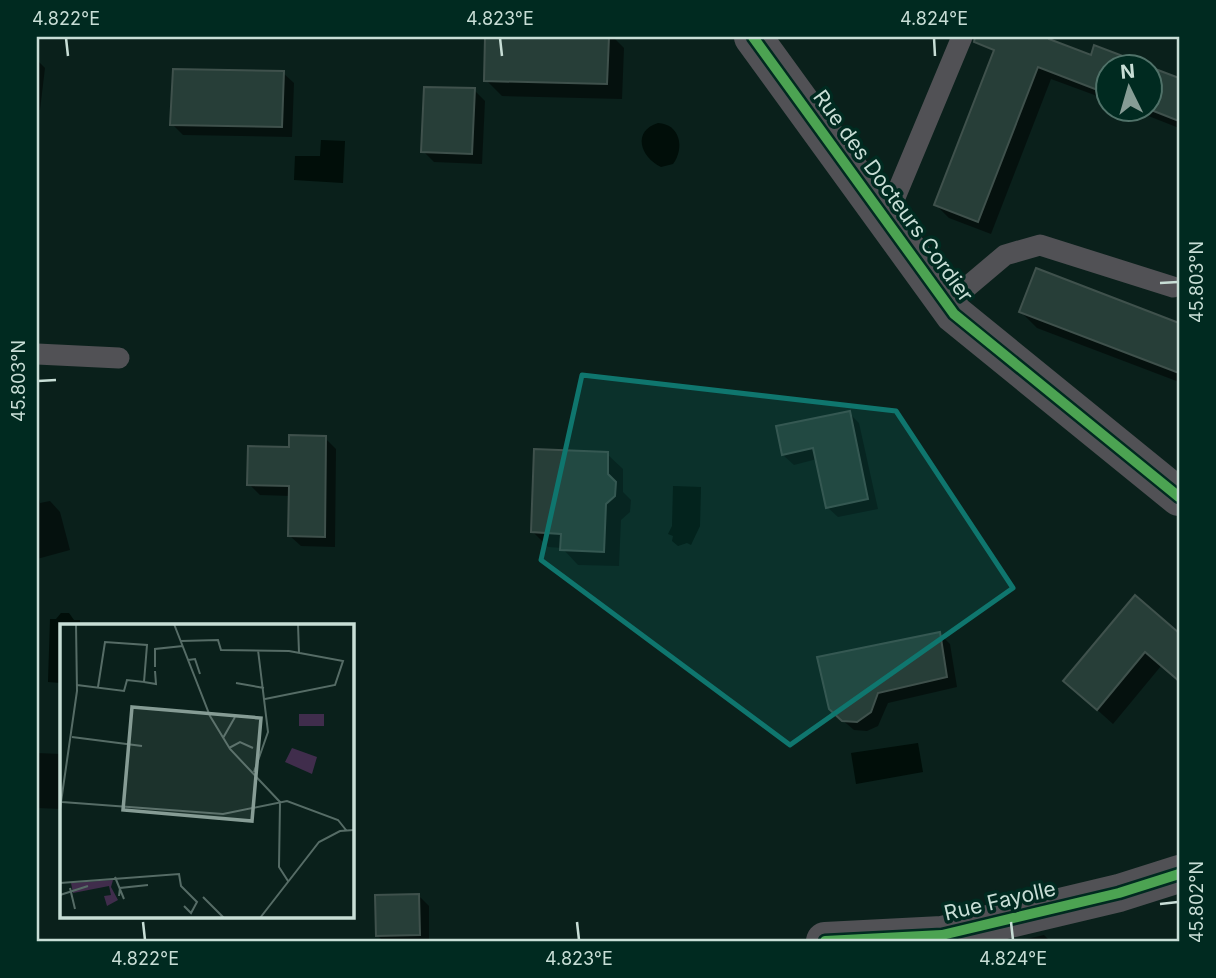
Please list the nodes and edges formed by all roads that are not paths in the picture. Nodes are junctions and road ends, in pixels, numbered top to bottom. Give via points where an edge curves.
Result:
1 (753, 37) edge
2 (962, 37) edge
3 (881, 213) junction
4 (1173, 286) dead end
5 (947, 304) junction
6 (37, 354) edge
7 (119, 358) dead end
8 (1179, 496) edge
9 (1179, 874) edge
10 (825, 941) edge

1 - 3 street, Rue des Docteurs Cordier
2 - 3 lane via 897,195
3 - 5 street, Rue des Docteurs Cordier
4 - 5 lane via 1040,246 1005,255
5 - 8 street, Rue des Docteurs Cordier
6 - 7 lane
9 - 10 street, Rue Fayolle via 942,935

